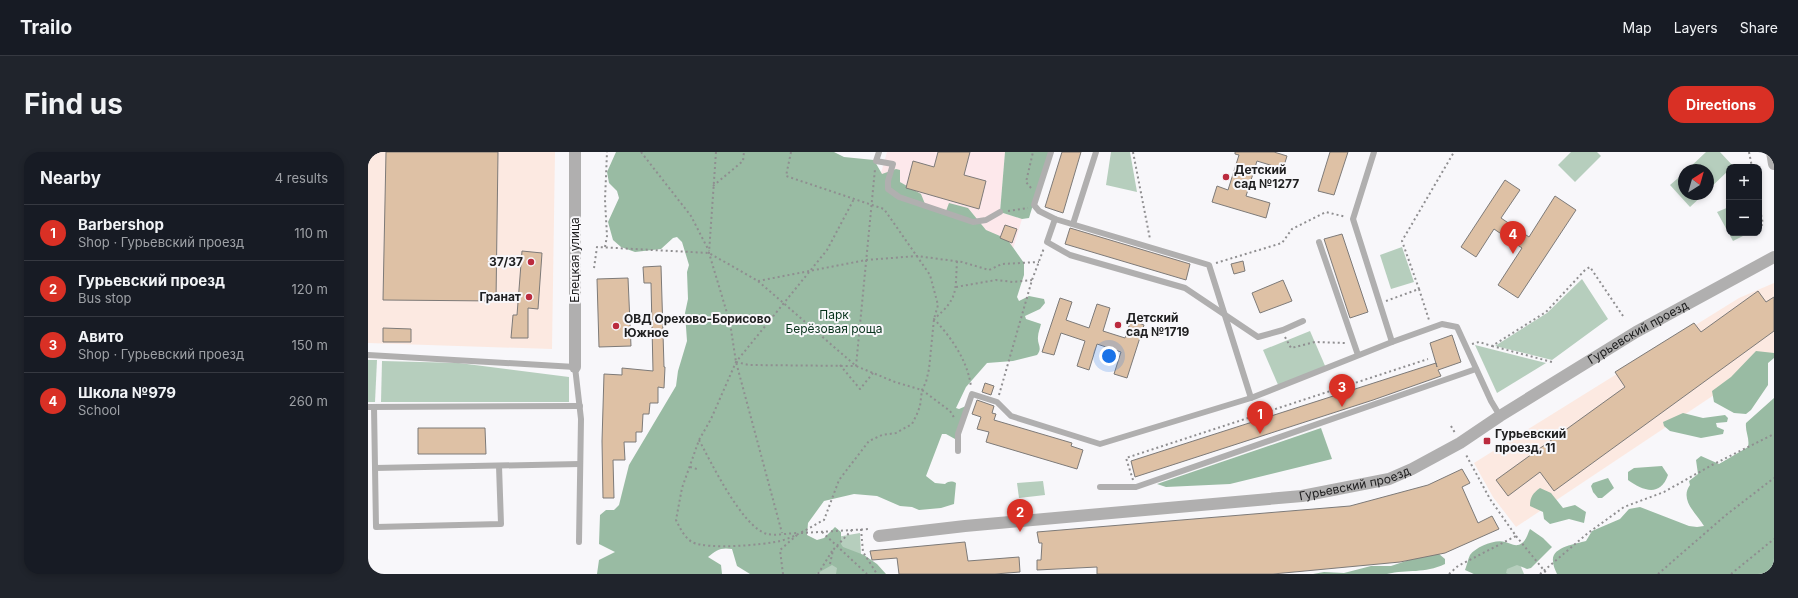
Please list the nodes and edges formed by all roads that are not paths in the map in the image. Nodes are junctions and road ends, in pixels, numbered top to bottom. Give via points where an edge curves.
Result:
1 (575, 152) edge
2 (879, 152) edge
3 (1050, 152) edge
4 (1096, 152) edge
5 (1374, 152) edge
6 (1772, 152) edge
7 (1774, 164) edge
8 (1000, 212) road end
9 (1055, 219) junction
10 (1072, 224) junction
11 (1319, 242) dead end
12 (1774, 257) edge
13 (1224, 316) junction
14 (1303, 321) dead end
15 (1392, 342) junction
16 (368, 355) edge
17 (1358, 355) junction
18 (575, 367) junction
19 (1476, 369) junction
20 (1250, 398) junction
21 (580, 406) junction
22 (371, 407) edge
23 (1500, 416) junction
24 (958, 450) dead end
25 (580, 464) junction
26 (499, 466) junction
27 (375, 468) junction
28 (1100, 487) dead end
29 (878, 536) road end
30 (579, 542) dead end

1 - 18 street, Елецкая улица
2 - 8 lane via 876,161 893,164 888,189 899,197 973,222 986,220
3 - 9 lane via 1034,205
4 - 10 lane
5 - 15 lane via 1353,219
6 - 7 street
9 - 10 lane
9 - 13 lane via 1047,242 1070,254 1185,288 1199,295
10 - 13 lane via 1209,265
11 - 17 lane
12 - 23 street, Гурьевский проезд via 1636,332
13 - 14 lane via 1258,337
13 - 20 lane
15 - 17 lane
15 - 19 lane via 1442,324 1457,327
16 - 18 lane
17 - 20 lane
18 - 21 lane
19 - 23 lane via 1490,401
19 - 28 lane via 1136,487
20 - 24 lane via 1100,444 1011,416 997,402 972,394 958,434
21 - 22 lane
21 - 25 lane
22 - 27 lane
23 - 29 street, Гурьевский проезд via 1460,443 1395,476 1302,496
25 - 26 lane
25 - 30 lane
26 - 27 lane
26 - 27 lane via 501,524 376,527

